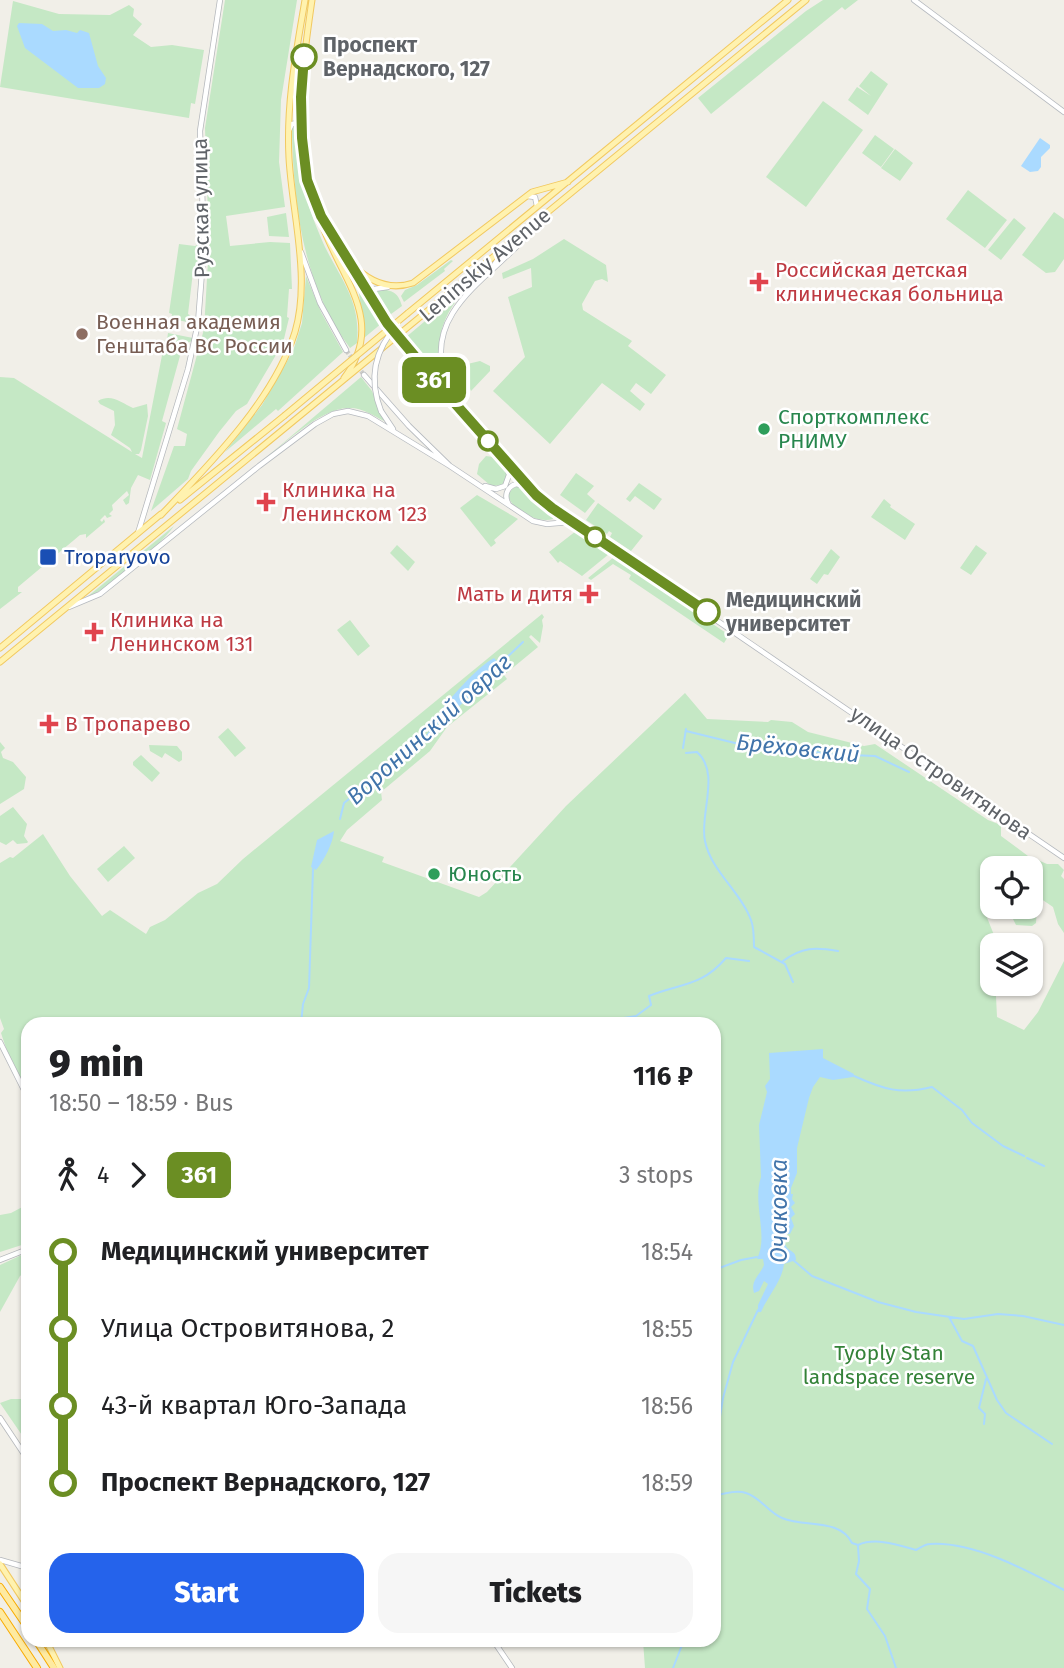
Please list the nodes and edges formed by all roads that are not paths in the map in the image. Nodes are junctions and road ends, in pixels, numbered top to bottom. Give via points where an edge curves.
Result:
1 (220, 0) edge
2 (305, 0) edge
3 (312, 0) edge
4 (788, 0) edge
5 (806, 0) edge
6 (914, 0) edge
7 (1064, 112) edge
8 (302, 130) junction
9 (288, 131) junction
10 (568, 182) junction
11 (526, 197) junction
12 (314, 203) junction
13 (535, 209) junction
14 (539, 220) junction
15 (298, 241) junction
16 (503, 250) junction
17 (345, 256) junction
18 (489, 274) junction
19 (390, 287) junction
20 (374, 304) junction
21 (408, 313) junction
22 (387, 323) dead end
23 (402, 343) dead end
24 (345, 350) tunnel mouth
25 (364, 375) tunnel mouth
26 (337, 387) junction
27 (464, 414) junction
28 (402, 436) junction
29 (506, 462) junction
30 (450, 466) junction
31 (478, 484) junction
32 (530, 489) junction
33 (509, 506) junction
34 (552, 508) junction
35 (161, 515) junction
36 (574, 523) junction
37 (544, 524) junction
38 (138, 534) junction
39 (66, 608) junction
40 (0, 648) edge
41 (0, 662) edge
42 (1064, 858) edge
43 (0, 1042) edge
44 (21, 1084) edge
45 (21, 1252) edge
46 (0, 1260) edge
47 (0, 1418) edge
48 (21, 1450) edge
49 (0, 1562) edge
50 (21, 1566) edge
51 (0, 1587) edge
52 (21, 1595) edge
53 (0, 1612) edge
54 (21, 1618) edge
55 (21, 1644) edge
56 (23, 1647) edge
57 (40, 1647) edge
58 (50, 1647) edge
59 (498, 1647) edge
60 (37, 1668) edge
61 (54, 1668) edge
62 (60, 1668) edge
63 (512, 1668) edge

1 - 38 main road, Рузская улица via 200,131 204,246 200,309 191,360
2 - 9 main road
3 - 8 main road via 302,69
4 - 10 main road, Leninskiy Avenue
5 - 14 main road, Leninskiy Avenue
6 - 7 main road
8 - 9 main road via 297,123
8 - 12 main road
9 - 15 main road
10 - 11 main road
10 - 13 main road, Leninskiy Avenue
11 - 13 main road via 537,198
11 - 19 main road via 419,279
12 - 17 main road
12 - 26 main road via 328,243 354,290 361,317 358,354
13 - 21 main road, Leninskiy Avenue
14 - 16 main road, Leninskiy Avenue
14 - 18 main road via 524,242
15 - 24 main road via 316,294
15 - 35 main road via 299,309 285,355 250,413
16 - 18 main road
16 - 26 main road, Leninskiy Avenue
17 - 19 main road via 368,278
17 - 20 main road
18 - 27 main road via 452,312 442,337 443,371
19 - 20 main road via 374,289
20 - 22 main road
21 - 28 main road, bridge via 387,337 375,362 374,388 381,411
21 - 35 main road, Leninskiy Avenue, bridge
23 - 27 main road, улица Островитянова
25 - 30 main road
26 - 39 main road, Leninskiy Avenue
27 - 29 main road, улица Островитянова
28 - 30 main road
28 - 39 main road via 358,412 328,416 100,594
29 - 31 main road via 509,475 503,487
29 - 32 main road, улица Островитянова
30 - 31 main road
31 - 33 main road
32 - 33 main road via 519,484 511,487 506,496
32 - 34 main road, улица Островитянова
33 - 37 main road
34 - 36 main road, улица Островитянова
34 - 37 main road via 556,518
35 - 38 main road, Leninskiy Avenue
36 - 37 main road
36 - 42 main road, улица Островитянова
38 - 40 main road, Leninskiy Avenue
39 - 41 main road, Leninskiy Avenue
43 - 44 main road
45 - 46 main road
47 - 48 main road
49 - 50 main road
49 - 52 main road
51 - 54 highway
53 - 55 highway
56 - 60 highway
57 - 61 highway
58 - 62 main road
59 - 63 main road

